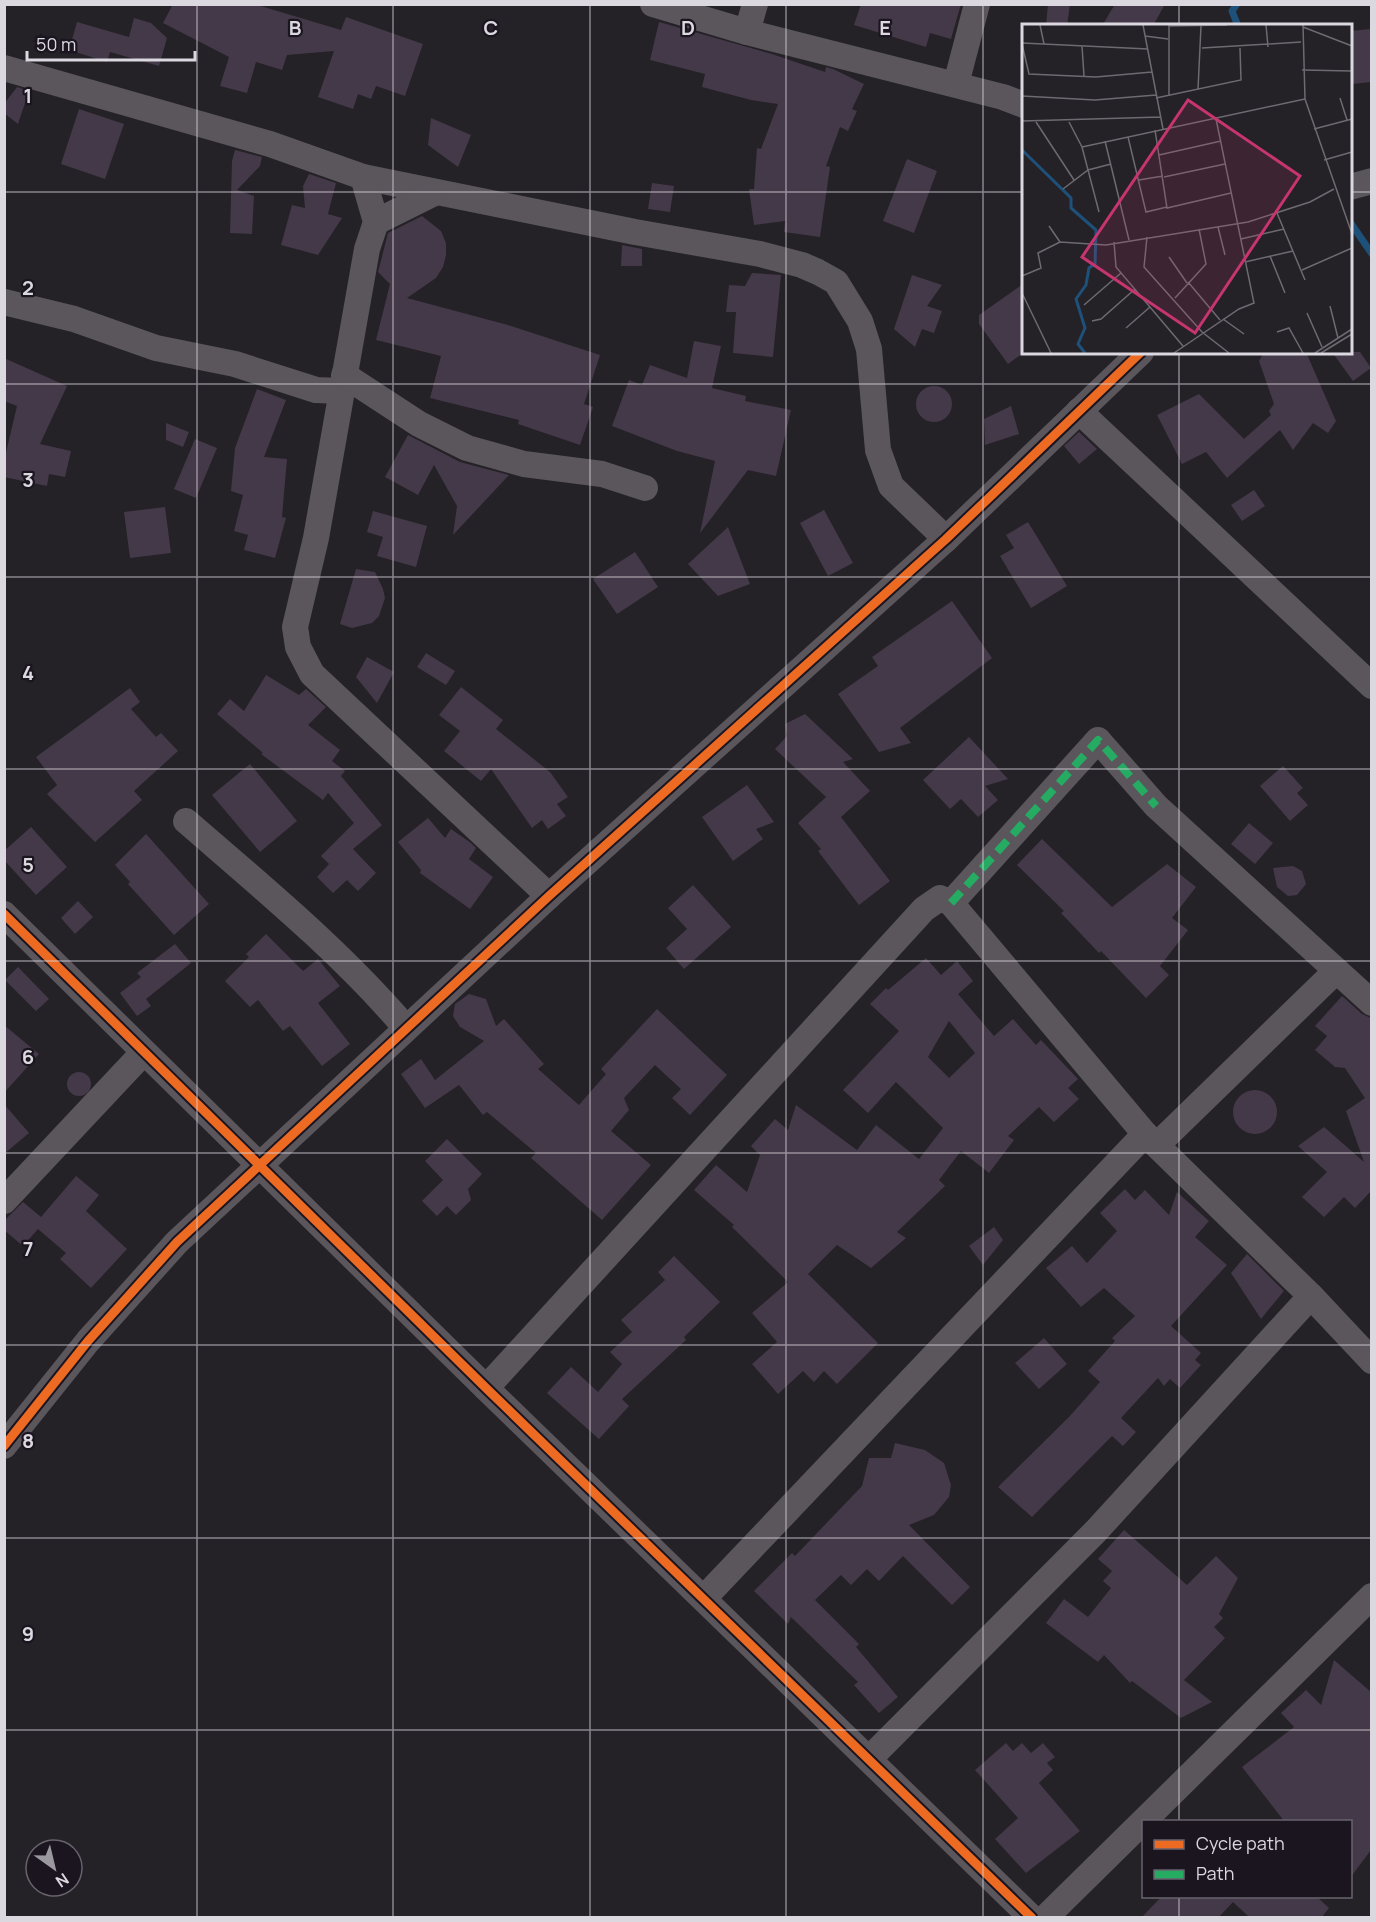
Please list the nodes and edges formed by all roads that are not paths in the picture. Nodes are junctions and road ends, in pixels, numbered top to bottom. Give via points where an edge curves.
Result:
1 (653, 4) edge
2 (755, 4) edge
3 (977, 4) edge
4 (747, 32) junction
5 (4, 68) edge
6 (956, 84) junction
7 (1022, 105) edge
8 (363, 177) junction
9 (1371, 181) edge
10 (1352, 186) edge
11 (434, 193) junction
12 (376, 222) junction
13 (4, 302) edge
14 (1139, 354) edge
15 (343, 383) junction
16 (1079, 411) junction
17 (645, 488) dead end
18 (946, 540) junction
19 (1371, 686) edge
20 (186, 821) dead end
21 (549, 896) junction
22 (951, 903) junction
23 (4, 914) edge
24 (1336, 971) junction
25 (1371, 1003) edge
26 (405, 1027) junction
27 (143, 1053) junction
28 (1152, 1139) junction
29 (259, 1166) junction
30 (4, 1201) edge
31 (1311, 1296) junction
32 (1371, 1361) edge
33 (486, 1388) junction
34 (4, 1446) edge
35 (1371, 1596) edge
36 (704, 1598) junction
37 (869, 1759) junction
38 (1144, 1820) edge
39 (1142, 1822) edge
40 (1032, 1917) edge
41 (1046, 1917) edge

1 - 4 street
2 - 4 street
3 - 6 street
4 - 6 street
5 - 8 street via 270,144
6 - 7 street
8 - 11 street
8 - 12 street
9 - 10 street
11 - 12 street
11 - 18 street via 760,254 802,265 836,282 860,321 869,349 878,450 891,486
12 - 15 street via 367,249
13 - 15 street via 74,320 156,348 235,364 316,390
14 - 16 street
15 - 17 street via 467,448 524,465 602,474
15 - 21 street via 316,538 296,613 298,647 312,674
16 - 18 street
16 - 19 street
18 - 21 street
20 - 26 street via 368,984
21 - 26 street
22 - 24 street via 1098,740 1156,806
22 - 28 street
22 - 33 street via 940,898 924,909
23 - 27 street
24 - 25 street
24 - 28 street
26 - 29 street
27 - 29 street
27 - 30 street
28 - 31 street
28 - 36 street
29 - 33 street
29 - 34 street via 157,1264 88,1341
31 - 32 street
31 - 37 street via 1096,1531
33 - 36 street
35 - 38 street
36 - 37 street
37 - 40 street
39 - 41 street

